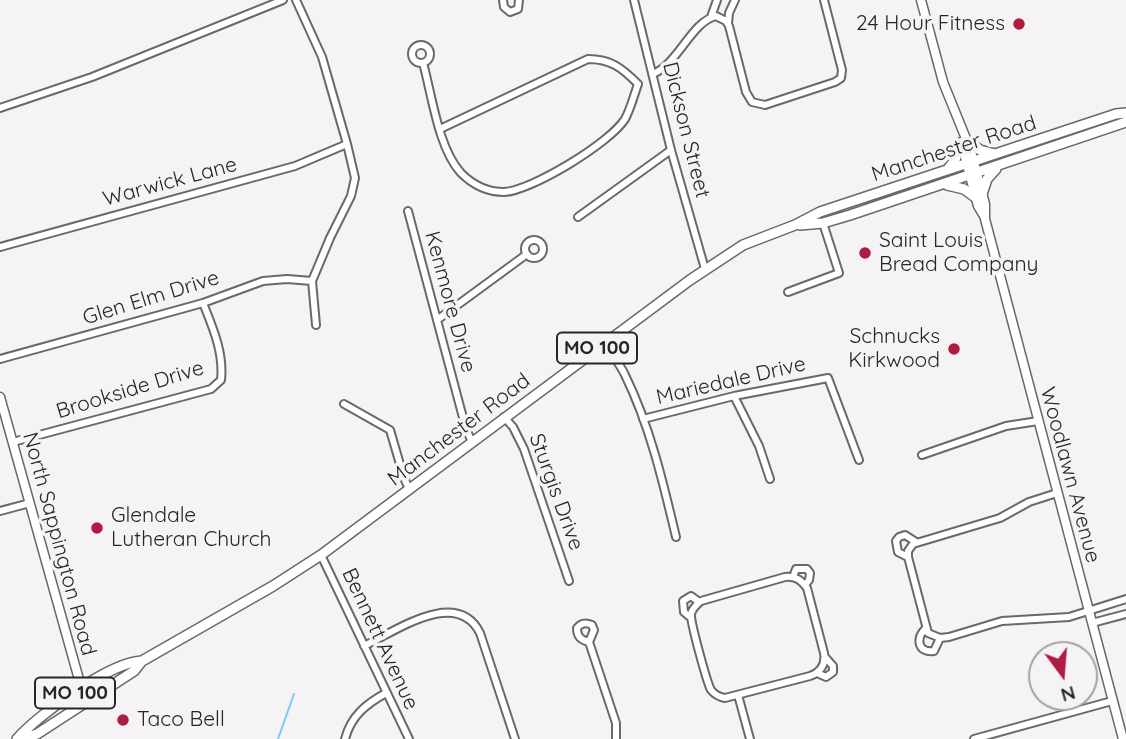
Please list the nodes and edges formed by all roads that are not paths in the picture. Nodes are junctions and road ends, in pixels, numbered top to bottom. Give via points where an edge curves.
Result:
1 (283, 0) edge
2 (296, 0) edge
3 (503, 0) edge
4 (519, 0) edge
5 (634, 0) edge
6 (717, 0) edge
7 (735, 0) edge
8 (824, 0) edge
9 (921, 0) edge
10 (711, 17) junction
11 (728, 24) junction
12 (423, 63) dead end
13 (654, 77) junction
14 (638, 84) junction
15 (0, 108) edge
16 (1126, 113) edge
17 (1126, 122) edge
18 (440, 130) junction
19 (965, 142) junction
20 (347, 144) junction
21 (671, 150) junction
22 (996, 154) junction
23 (970, 162) junction
24 (999, 166) junction
25 (946, 170) junction
26 (973, 174) junction
27 (942, 185) junction
28 (979, 196) junction
29 (408, 211) dead end
30 (578, 217) dead end
31 (823, 223) junction
32 (795, 225) junction
33 (0, 247) edge
34 (527, 254) dead end
35 (705, 268) junction
36 (312, 281) junction
37 (788, 292) dead end
38 (203, 303) junction
39 (438, 320) junction
40 (316, 325) dead end
41 (604, 343) junction
42 (0, 359) edge
43 (734, 396) junction
44 (0, 397) edge
45 (344, 404) dead end
46 (505, 417) junction
47 (643, 419) junction
48 (1038, 421) junction
49 (13, 442) junction
50 (472, 442) junction
51 (922, 455) dead end
52 (859, 460) dead end
53 (771, 479) dead end
54 (409, 489) junction
55 (1057, 492) junction
56 (30, 503) junction
57 (0, 511) edge
58 (676, 537) dead end
59 (916, 542) junction
60 (321, 555) junction
61 (908, 557) junction
62 (569, 581) dead end
63 (1126, 600) edge
64 (699, 602) junction
65 (1088, 611) junction
66 (691, 614) junction
67 (1126, 614) edge
68 (1092, 623) junction
69 (926, 628) junction
70 (940, 638) junction
71 (589, 642) dead end
72 (364, 646) junction
73 (825, 657) junction
74 (142, 661) junction
75 (817, 673) junction
76 (80, 689) junction
77 (386, 693) junction
78 (738, 695) junction
79 (85, 701) junction
80 (1112, 701) junction
81 (17, 739) edge
82 (22, 739) edge
83 (345, 739) edge
84 (409, 739) edge
85 (515, 739) edge
86 (616, 739) edge
87 (750, 739) edge
88 (974, 739) edge
89 (1123, 739) edge

1 - 15 street via 92,77
2 - 20 street via 322,57
3 - 4 street via 510,12 517,9
5 - 13 street, Dickson Street
6 - 10 street
7 - 11 street
8 - 11 street via 841,78 765,105 752,102 746,92
9 - 19 street, Woodlawn Avenue
10 - 11 street
10 - 13 street
12 - 18 street
13 - 14 street
13 - 21 street, Dickson Street
14 - 18 street via 615,64 589,60
14 - 18 street via 625,119 614,132 590,151 521,189 503,192 474,184 450,159
16 - 22 main road, Manchester Road / MO 100
17 - 24 main road, Manchester Road / MO 100
19 - 22 main road
19 - 23 street, Woodlawn Avenue
19 - 25 main road
20 - 33 street, Warwick Lane via 295,166
20 - 36 street via 354,189
21 - 30 street
21 - 35 street, Dickson Street
22 - 23 main road, Manchester Road / MO 100
23 - 25 main road, Manchester Road / MO 100
23 - 26 street, Woodlawn Avenue
24 - 26 main road, Manchester Road / MO 100
24 - 28 main road
25 - 32 main road, Manchester Road / MO 100 via 820,212
26 - 27 main road, Manchester Road / MO 100
26 - 28 street, Woodlawn Avenue
27 - 28 main road
27 - 31 main road, Manchester Road / MO 100
28 - 48 street, Woodlawn Avenue
29 - 39 street, Kenmore Drive
31 - 32 main road, Manchester Road / MO 100
31 - 37 street via 839,273
32 - 35 main road, Manchester Road / MO 100 via 743,245
34 - 39 street
35 - 41 main road, Manchester Road / MO 100
36 - 38 street, Glen Elm Drive via 263,281
36 - 40 street
38 - 42 street, Glen Elm Drive
38 - 49 street, Brookside Drive via 222,366 221,380 211,389
39 - 50 street, Kenmore Drive
41 - 46 main road, Manchester Road / MO 100
41 - 47 street via 625,373
43 - 47 street, Mariedale Drive
43 - 52 street, Mariedale Drive via 828,378
43 - 53 street
44 - 49 street, North Sappington Road
45 - 54 street via 390,430
46 - 50 main road, Manchester Road / MO 100
46 - 62 street, Sturgis Drive via 524,449
47 - 58 street
48 - 51 street via 1006,426
48 - 55 street, Woodlawn Avenue
49 - 56 street, North Sappington Road
50 - 54 main road, Manchester Road / MO 100
54 - 60 main road, Manchester Road / MO 100
55 - 59 street via 1000,518
55 - 65 street, Woodlawn Avenue
56 - 57 street
56 - 76 street, North Sappington Road
59 - 61 street
59 - 61 street via 905,535 896,541 898,551
60 - 72 street, Bennett Avenue
60 - 74 main road, Manchester Road / MO 100
61 - 69 street
63 - 65 street
64 - 66 street
64 - 66 street via 691,596 683,601 684,612
64 - 73 street via 799,580
65 - 68 street, Woodlawn Avenue
65 - 70 street via 1069,617 1002,621
66 - 78 street via 713,692 725,698
67 - 68 street
68 - 80 street, Woodlawn Avenue
69 - 70 street
69 - 70 street via 919,644 926,652 934,651
71 - 86 street via 616,723
72 - 77 street, Bennett Avenue
72 - 85 street via 436,612 451,611 469,618 480,633
73 - 75 street
73 - 75 street via 833,672 827,677
74 - 76 main road, Manchester Road / MO 100 via 128,661
74 - 79 main road, Manchester Road / MO 100 via 134,671
75 - 78 street
76 - 79 street, North Sappington Road
76 - 81 main road, Manchester Road / MO 100 via 30,724
77 - 83 street via 356,714
77 - 84 street, Bennett Avenue
78 - 87 street
79 - 82 main road, Manchester Road / MO 100
80 - 88 street
80 - 89 street, Woodlawn Avenue

